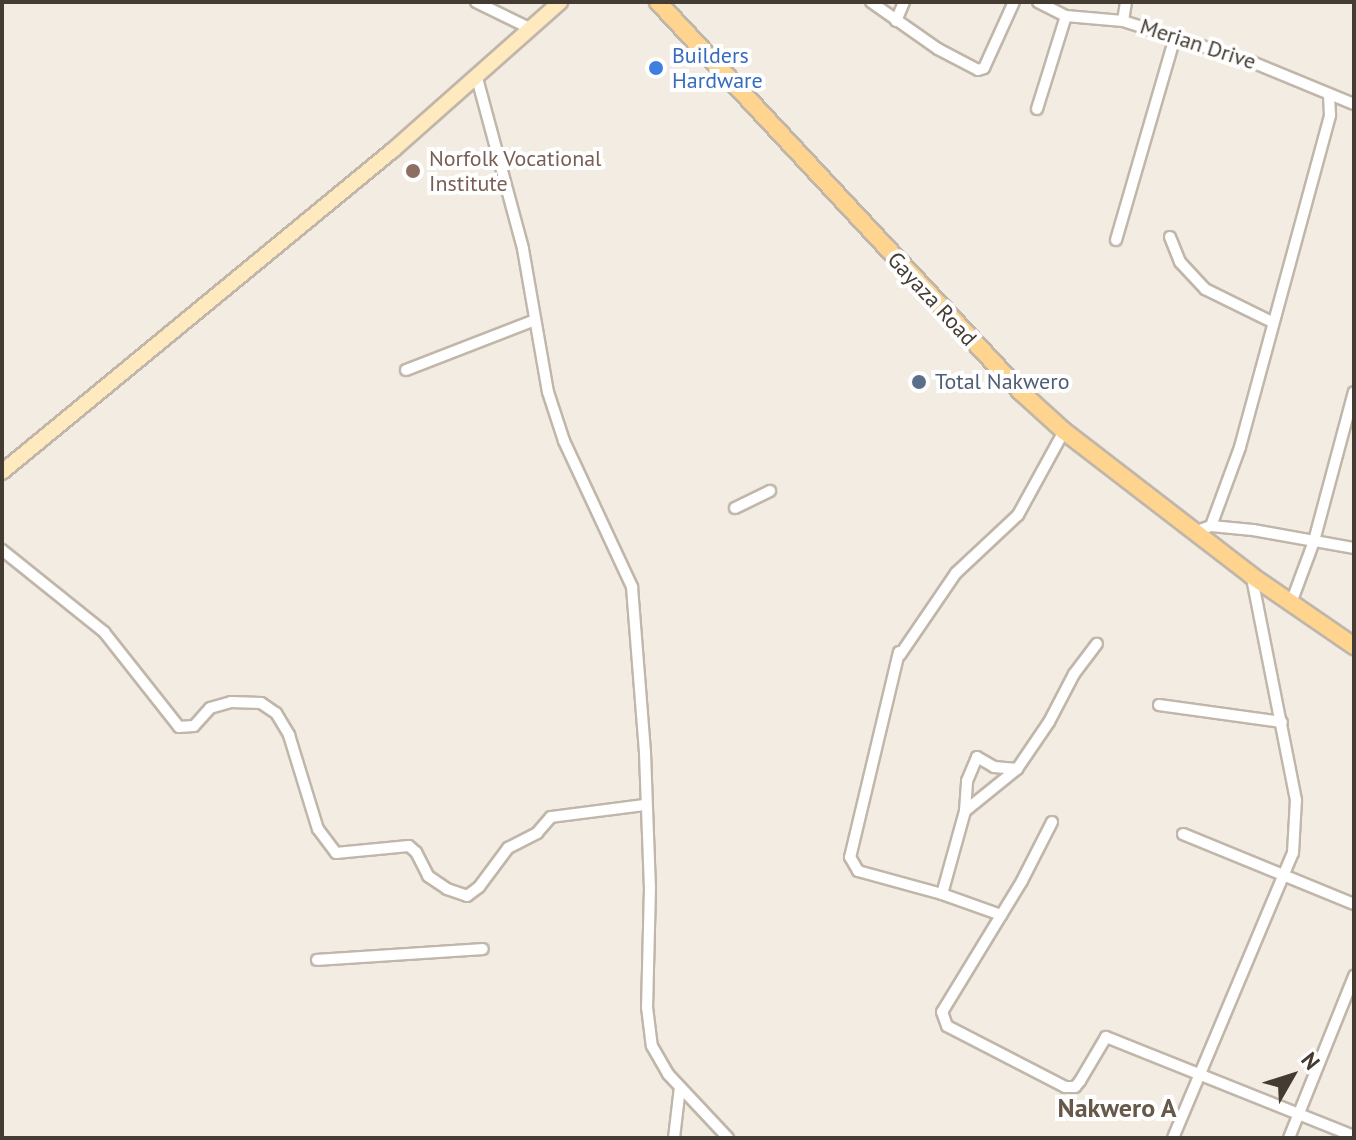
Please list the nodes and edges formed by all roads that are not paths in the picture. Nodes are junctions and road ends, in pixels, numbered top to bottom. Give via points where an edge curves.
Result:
1 (476, 2) edge
2 (560, 2) edge
3 (658, 2) edge
4 (871, 2) edge
5 (904, 2) edge
6 (1014, 2) edge
7 (1038, 2) edge
8 (1126, 2) edge
9 (1066, 16) junction
10 (896, 21) junction
11 (1123, 21) junction
12 (531, 29) junction
13 (1175, 37) junction
14 (477, 78) junction
15 (1329, 94) junction
16 (1354, 104) edge
17 (1037, 109) dead end
18 (1170, 237) dead end
19 (1116, 240) dead end
20 (535, 320) junction
21 (1272, 322) junction
22 (406, 370) dead end
23 (1354, 392) edge
24 (1351, 414) edge
25 (1064, 431) junction
26 (2, 472) edge
27 (770, 491) dead end
28 (735, 508) dead end
29 (1204, 529) junction
30 (1314, 541) junction
31 (1354, 548) edge
32 (2, 550) edge
33 (1252, 576) junction
34 (1291, 603) junction
35 (1097, 644) dead end
36 (1354, 646) edge
37 (1159, 705) dead end
38 (1282, 722) junction
39 (1017, 769) junction
40 (645, 805) junction
41 (965, 811) junction
42 (1052, 822) dead end
43 (1183, 834) dead end
44 (1283, 875) junction
45 (942, 894) junction
46 (1354, 904) edge
47 (1001, 915) junction
48 (483, 949) dead end
49 (317, 960) dead end
50 (1354, 976) edge
51 (1198, 1076) junction
52 (680, 1087) junction
53 (1299, 1114) junction
54 (1354, 1136) edge
55 (674, 1138) edge
56 (728, 1138) edge
57 (1173, 1138) edge
58 (1289, 1138) edge

1 - 12 street
2 - 12 street
3 - 25 main road, Gayaza Road via 995,367
4 - 10 street
5 - 10 street
6 - 10 street via 984,68 978,70
7 - 9 street, Merian Drive
8 - 11 street
9 - 11 street, Merian Drive
9 - 17 street
11 - 13 street, Merian Drive
12 - 14 street
13 - 15 street, Merian Drive via 1290,75
13 - 19 street
14 - 20 street via 523,249
14 - 26 street
15 - 16 street, Merian Drive
15 - 21 street via 1330,115
18 - 21 street via 1180,262 1205,289
20 - 22 street
20 - 40 street via 560,430 632,587
21 - 29 street via 1240,447
23 - 24 street
24 - 30 street
25 - 29 main road, Gayaza Road
25 - 45 street via 1018,515 956,573 900,655 850,857 858,871
27 - 28 street
29 - 30 street via 1253,530
29 - 33 main road, Gayaza Road
30 - 31 street
30 - 34 street
32 - 40 street via 104,632 179,727 194,726 210,708 231,702 261,703 276,713 289,735 318,829 336,853 409,846 428,876 467,896 508,848 537,833 551,817
33 - 34 main road, Gayaza Road
33 - 38 street
34 - 36 main road, Gayaza Road
35 - 39 street
37 - 38 street
38 - 44 street via 1296,800 1293,853
39 - 41 street
39 - 41 street via 994,767 977,757 967,781
40 - 52 street via 649,1031 658,1059
41 - 45 street
42 - 47 street
43 - 44 street
44 - 46 street
44 - 51 street
45 - 47 street
47 - 51 street via 942,1012 947,1026 1065,1087 1080,1081 1106,1037
48 - 49 street
50 - 53 street
51 - 53 street
51 - 57 street
52 - 55 street
52 - 56 street
53 - 54 street
53 - 58 street

